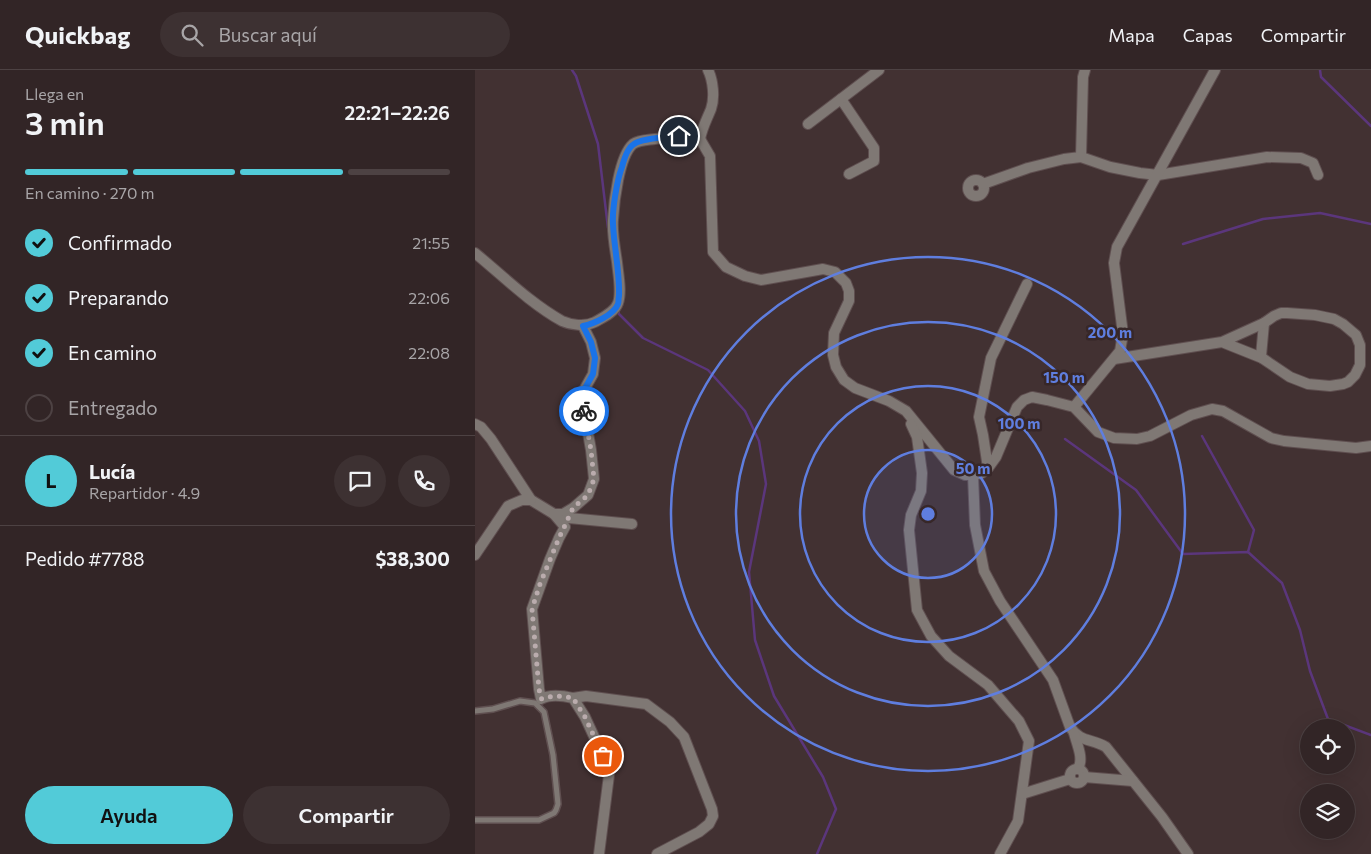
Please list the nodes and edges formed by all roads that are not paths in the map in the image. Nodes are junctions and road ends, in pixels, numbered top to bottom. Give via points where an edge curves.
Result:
1 (708, 70) edge
2 (879, 70) edge
3 (1085, 70) edge
4 (1215, 70) edge
5 (841, 99) junction
6 (807, 124) dead end
7 (700, 139) junction
8 (1081, 157) junction
9 (849, 174) dead end
10 (1158, 175) junction
11 (1318, 175) dead end
12 (983, 184) dead end
13 (475, 253) edge
14 (1027, 284) dead end
15 (1264, 323) junction
16 (583, 326) junction
17 (1222, 342) junction
18 (1114, 358) junction
19 (1262, 358) junction
20 (1074, 407) junction
21 (906, 411) junction
22 (475, 424) edge
23 (1371, 446) edge
24 (1356, 448) junction
25 (1371, 453) edge
26 (988, 468) junction
27 (973, 475) junction
28 (531, 500) junction
29 (573, 508) junction
30 (554, 514) junction
31 (567, 523) junction
32 (632, 524) dead end
33 (475, 555) edge
34 (573, 698) junction
35 (540, 703) junction
36 (475, 711) edge
37 (1074, 734) junction
38 (1081, 773) junction
39 (1133, 781) junction
40 (1022, 794) junction
41 (475, 820) edge
42 (599, 854) edge
43 (657, 854) edge
44 (1000, 854) edge
45 (1188, 854) edge

1 - 7 street via 713,79 712,107
2 - 5 street
3 - 8 street
4 - 10 street
5 - 6 street
5 - 9 street via 874,148 874,161
7 - 16 street via 691,136 660,138 635,143 629,149 619,176 613,222 618,304 601,319
7 - 21 street via 710,156 713,252 726,267 761,280 823,269 835,272 849,291 849,301 834,333 833,354 837,367 844,380 855,388
8 - 10 street via 1110,167
8 - 12 street via 1028,168
10 - 11 street via 1267,157 1301,158 1313,163
10 - 18 street via 1117,247 1114,263 1123,334 1120,351
13 - 16 street via 534,303 564,322
14 - 26 street via 991,358 979,417
15 - 17 street
15 - 19 street
15 - 19 street via 1281,313 1334,319 1356,335 1361,357 1353,378 1330,386 1308,384 1290,377
16 - 29 street via 595,358 593,374 584,390 583,405 594,479 588,495
17 - 18 street
17 - 19 street
18 - 20 street
20 - 24 street via 1098,432 1114,438 1150,436 1191,415 1212,409 1223,411 1284,442
20 - 26 street via 1032,397 1024,400 1017,407
21 - 27 street via 954,470
21 - 40 street via 917,437 923,473 909,530 917,610 931,636 949,656 988,685 1019,720 1029,742
22 - 28 street via 491,439
23 - 24 street
24 - 25 street
26 - 27 street
27 - 37 street via 975,525 984,571 1000,601 1053,680
28 - 30 street
28 - 33 street via 508,506
29 - 30 street via 563,514
29 - 31 street
30 - 31 street
31 - 32 street
31 - 35 street via 532,609
34 - 35 street via 545,697
34 - 42 street via 585,717 609,775
34 - 43 street via 586,696 647,704 684,737 713,816 699,832
35 - 36 lane via 520,701
35 - 41 lane via 553,755 556,810 539,820
37 - 38 street
37 - 39 street via 1106,747
38 - 39 street
38 - 40 street via 1074,770 1070,779
39 - 45 street
40 - 44 street via 1018,821

